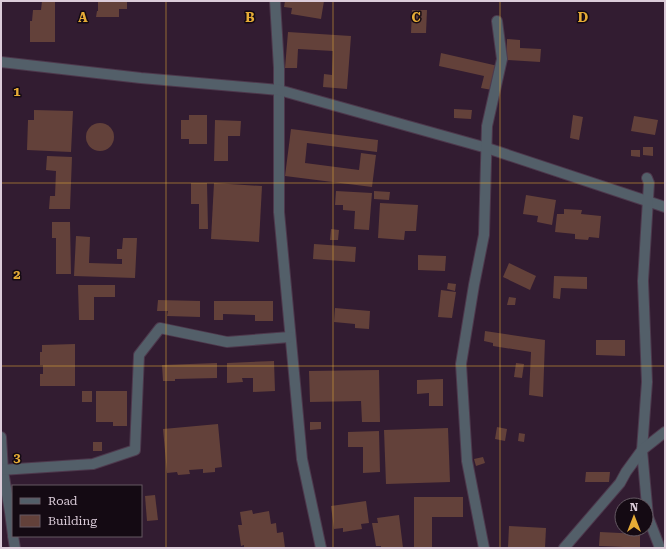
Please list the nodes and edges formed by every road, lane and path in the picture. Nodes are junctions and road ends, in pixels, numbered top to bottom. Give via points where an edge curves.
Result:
1 (275, 1) edge
2 (497, 21) dead end
3 (1, 62) edge
4 (279, 90) junction
5 (487, 148) junction
6 (647, 178) dead end
7 (648, 201) junction
8 (665, 207) edge
9 (290, 337) junction
10 (665, 432) edge
11 (1, 437) edge
12 (642, 450) junction
13 (2, 470) edge
14 (12, 528) edge
15 (13, 537) edge
16 (15, 548) edge
17 (321, 548) edge
18 (484, 548) edge
19 (564, 548) edge
20 (660, 548) edge

1 - 4 street
2 - 5 street via 502,59 487,126
3 - 4 street
4 - 5 street
4 - 9 street via 279,212
5 - 7 street
5 - 18 street via 484,235 461,364 467,461
6 - 7 street
7 - 8 street
7 - 12 street via 643,281 647,382
9 - 13 street via 227,342 160,328 139,355 135,450 93,464
9 - 17 street via 302,458
10 - 12 street
11 - 13 street
12 - 19 street via 620,483
12 - 20 street via 648,518
13 - 14 street
15 - 16 street

